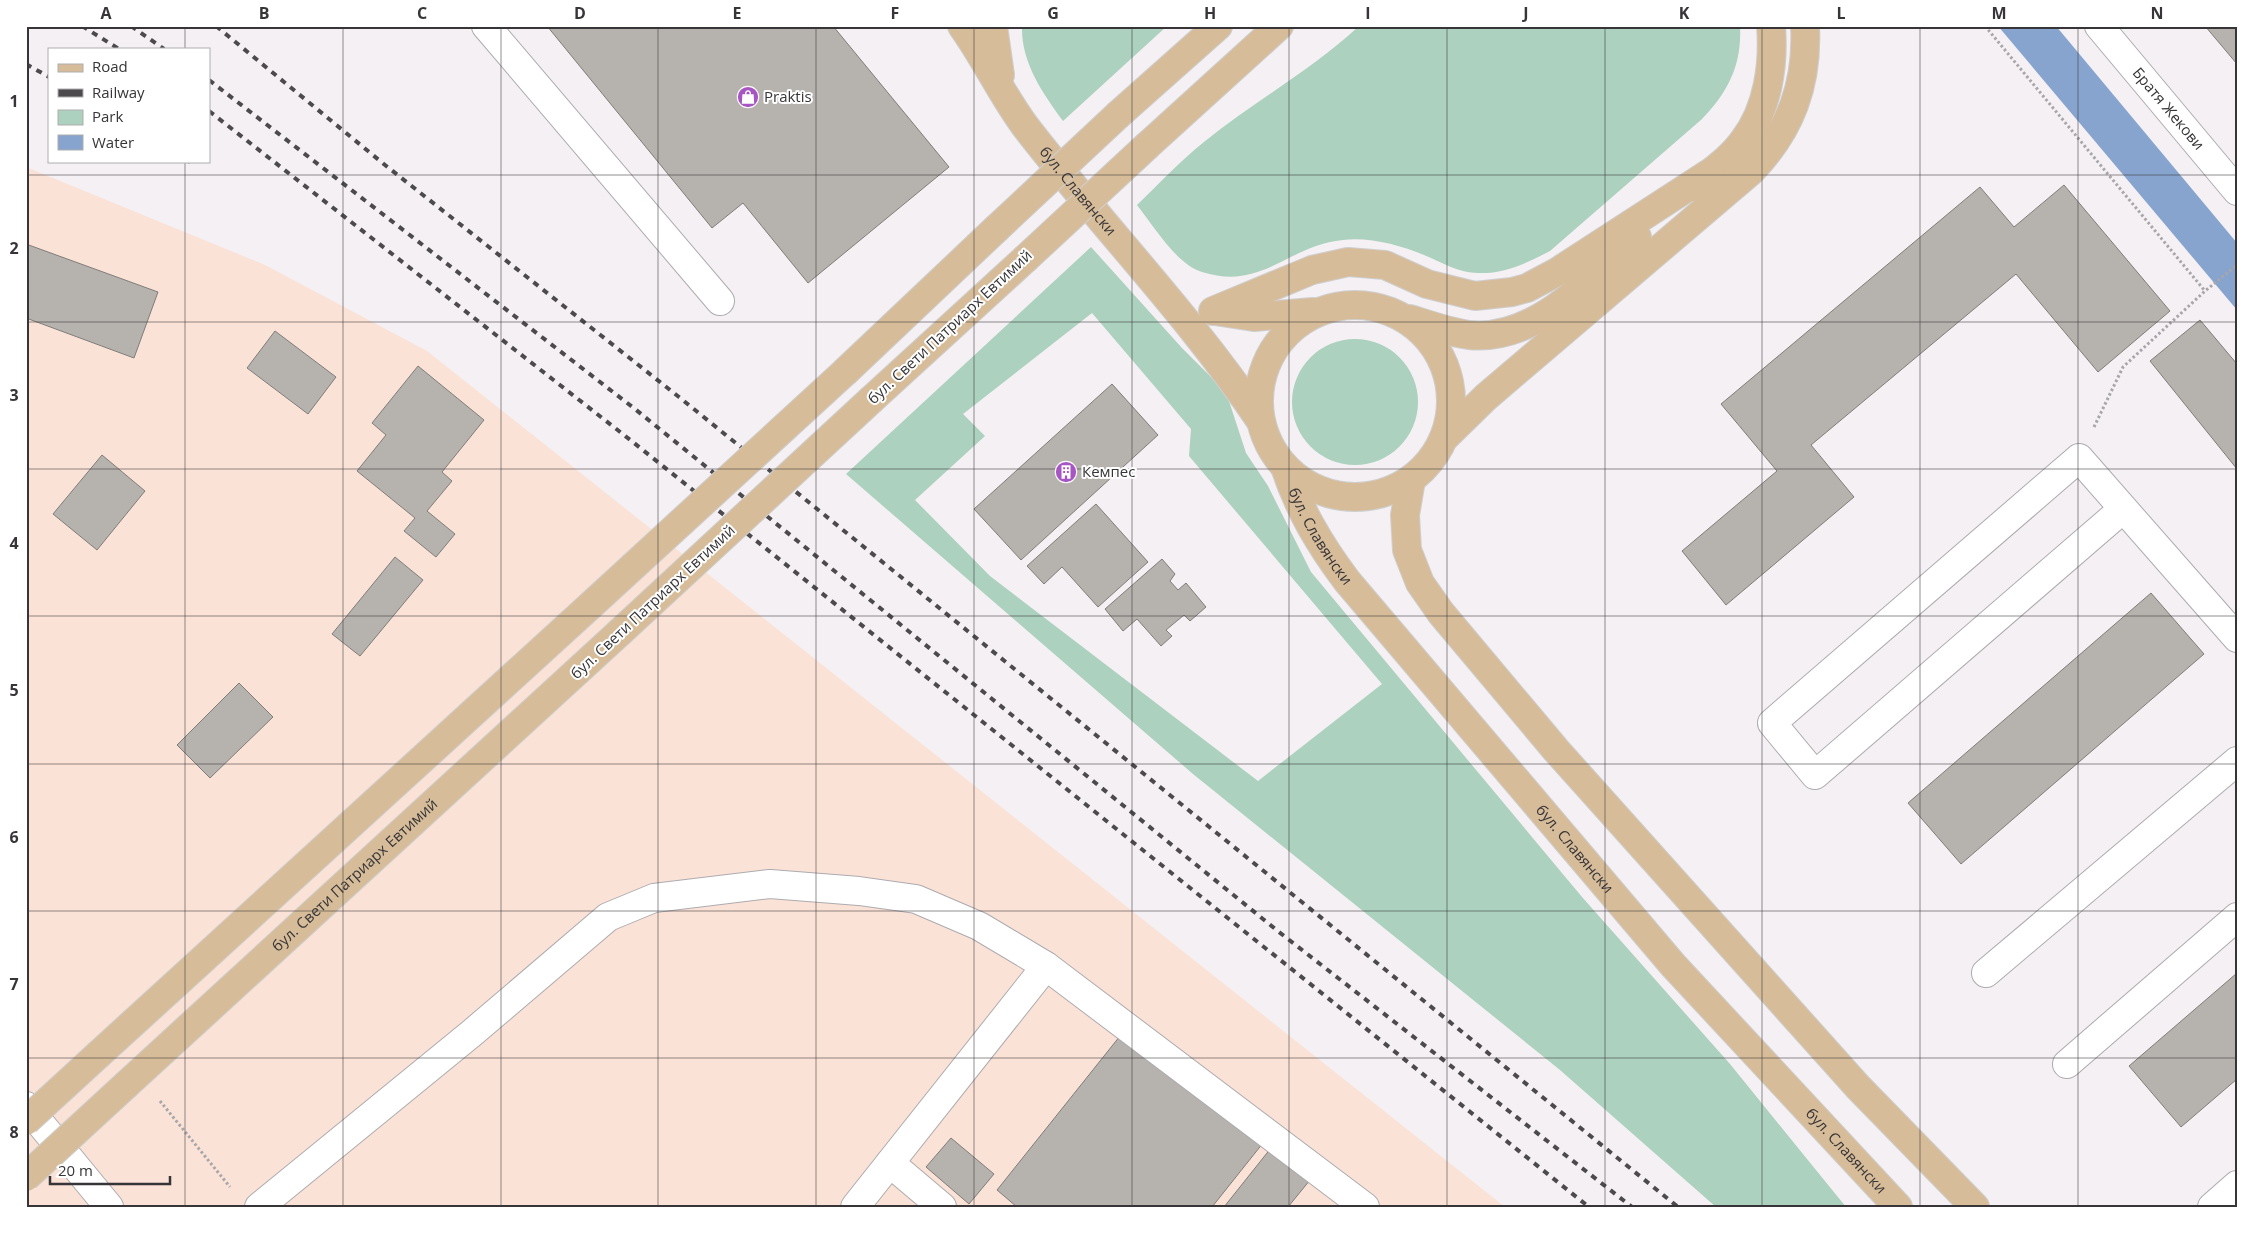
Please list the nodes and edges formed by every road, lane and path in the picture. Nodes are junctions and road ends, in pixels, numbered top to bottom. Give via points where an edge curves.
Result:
1 (486, 26) edge
2 (962, 26) edge
3 (993, 26) edge
4 (1218, 26) edge
5 (1279, 26) edge
6 (1771, 26) edge
7 (1804, 26) edge
8 (1984, 26) edge
9 (2099, 26) edge
10 (1007, 96) junction
11 (1708, 174) junction
12 (2237, 191) edge
13 (2237, 265) edge
14 (1155, 282) junction
15 (2204, 291) junction
16 (720, 301) dead end
17 (1213, 310) junction
18 (1318, 312) junction
19 (1400, 315) junction
20 (1260, 420) junction
21 (1444, 438) junction
22 (2079, 458) junction
23 (1285, 467) junction
24 (1412, 480) junction
25 (2123, 509) junction
26 (2237, 638) edge
27 (2237, 760) edge
28 (2237, 917) edge
29 (1046, 966) junction
30 (1986, 973) dead end
31 (2066, 1064) dead end
32 (155, 1095) dead end
33 (26, 1106) edge
34 (26, 1121) edge
35 (890, 1163) junction
36 (26, 1177) edge
37 (2237, 1186) edge
38 (234, 1193) dead end
39 (109, 1207) edge
40 (259, 1207) edge
41 (855, 1207) edge
42 (942, 1207) edge
43 (1366, 1207) edge
44 (1898, 1207) edge
45 (1976, 1207) edge
46 (2212, 1207) edge

1 - 16 street
2 - 10 main road, бул. Славянски
3 - 10 main road, бул. Славянски via 999,71
4 - 34 main road, bridge
5 - 36 main road, бул. Свети Патриарх Евтимий, bridge
6 - 11 main road via 1770,72 1755,121 1729,157
7 - 21 main road via 1806,47 1798,93 1779,138 1766,156 1486,397
8 - 15 path
9 - 12 street, Братя Жекови
10 - 14 main road, бул. Славянски via 1026,127
11 - 17 main road via 1557,272 1512,292 1475,296 1427,284 1385,265 1348,262 1312,270
11 - 19 main road via 1566,299 1519,328 1495,334 1470,335
13 - 15 path
14 - 17 main road, бул. Славянски via 1178,296
14 - 20 main road, бул. Славянски via 1232,379
15 - 22 path via 2123,367
17 - 18 main road, бул. Славянски via 1254,317
18 - 19 main road via 1334,306 1367,305
18 - 20 main road via 1290,329 1270,355 1260,387
19 - 21 main road via 1424,333 1447,371 1452,398
20 - 23 main road via 1272,450
21 - 24 main road via 1436,454
22 - 25 street
22 - 25 street via 1772,723 1815,775
23 - 24 main road via 1315,489 1352,498 1389,492
23 - 44 main road, бул. Славянски via 1294,496 1318,542 1348,581 1673,965
24 - 45 main road via 1405,515 1407,550 1420,583 1441,614 1556,750 1858,1087
25 - 26 street
27 - 30 street
28 - 31 street
29 - 35 street
29 - 40 street via 979,926 916,900 858,891 770,884 654,898 608,918
29 - 43 street
32 - 38 path
33 - 39 street
35 - 41 street
35 - 42 street
37 - 46 street

